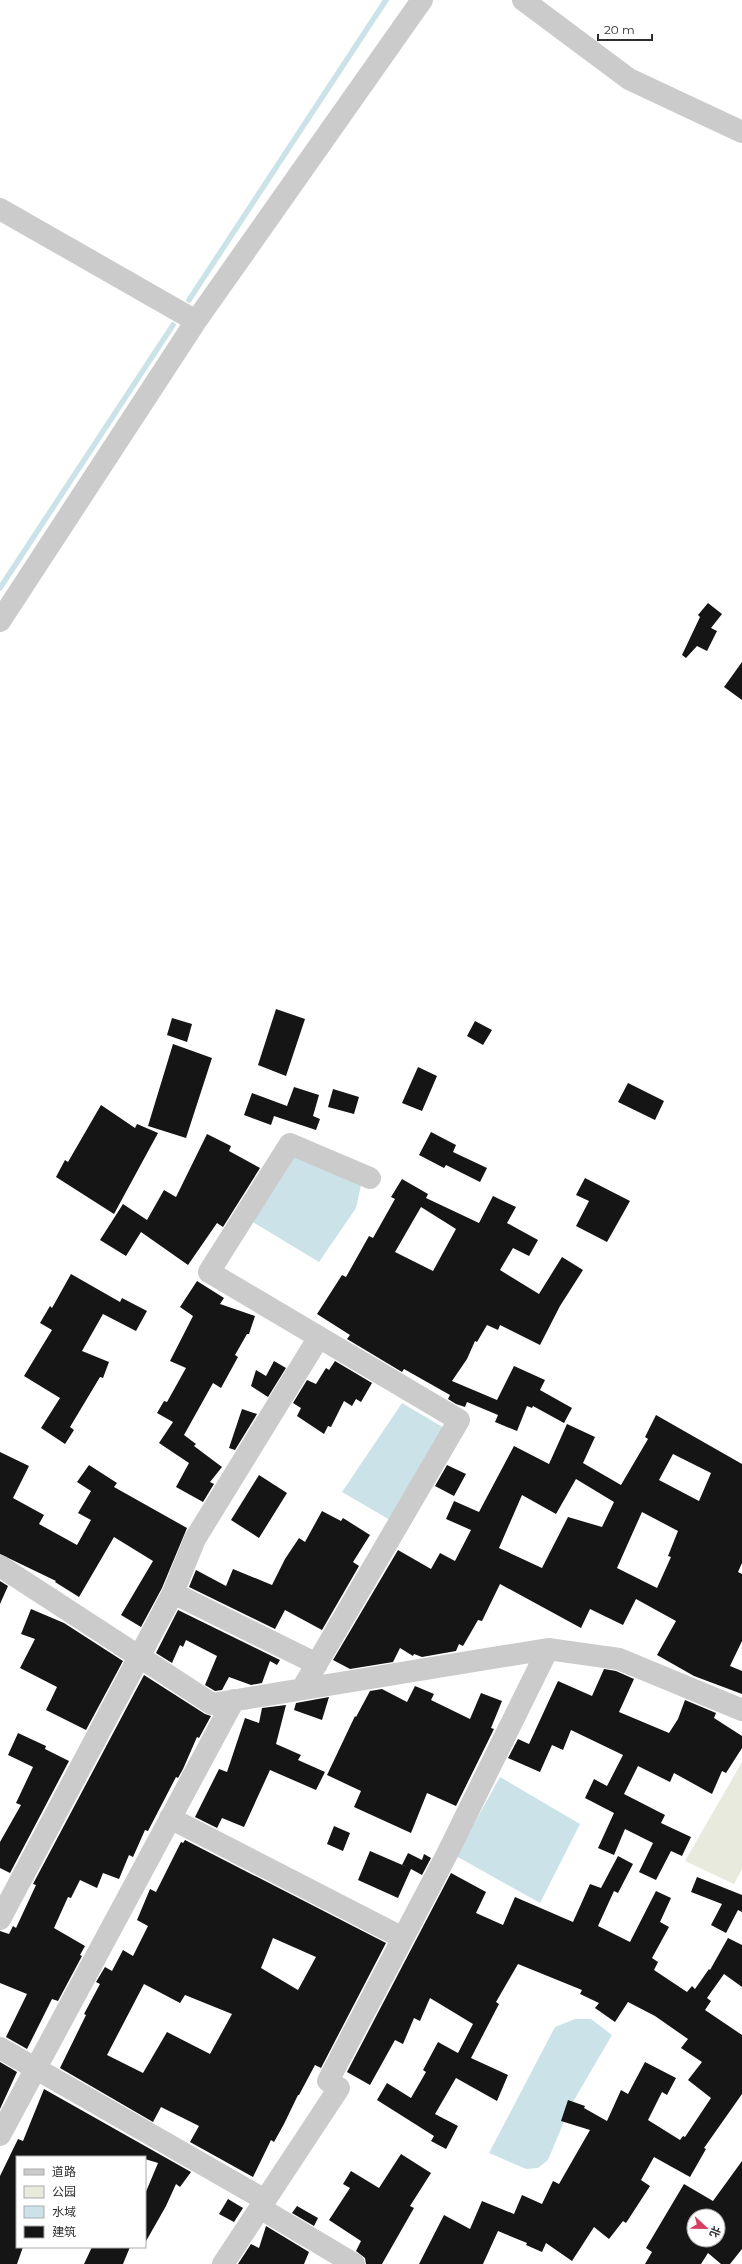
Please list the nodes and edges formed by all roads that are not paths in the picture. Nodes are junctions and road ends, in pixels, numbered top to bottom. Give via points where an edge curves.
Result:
1 (422, 0) edge
2 (523, 0) edge
3 (742, 132) edge
4 (0, 209) edge
5 (196, 321) junction
6 (0, 621) edge
7 (370, 1178) dead end
8 (319, 1337) junction
9 (0, 1566) edge
10 (173, 1593) junction
11 (548, 1649) junction
12 (140, 1657) junction
13 (317, 1664) junction
14 (302, 1689) junction
15 (234, 1700) junction
16 (742, 1710) edge
17 (170, 1818) junction
18 (0, 1919) edge
19 (403, 1938) junction
20 (0, 2048) edge
21 (36, 2068) junction
22 (0, 2134) edge
23 (263, 2204) junction
24 (223, 2264) edge
25 (354, 2264) edge

1 - 5 street
2 - 3 street via 629,79
4 - 5 street
5 - 6 street
7 - 8 street via 290,1144 209,1272
8 - 10 street via 195,1540
8 - 13 street via 459,1420
9 - 12 street
10 - 12 street
10 - 13 street
11 - 14 street
11 - 16 street via 619,1659
11 - 19 street
12 - 15 street via 212,1704
12 - 18 street
13 - 14 street
14 - 15 street
15 - 17 street
17 - 19 street
17 - 21 street
19 - 23 street via 328,2081 339,2088
20 - 21 street
21 - 22 street
21 - 23 street
23 - 24 street
23 - 25 street

